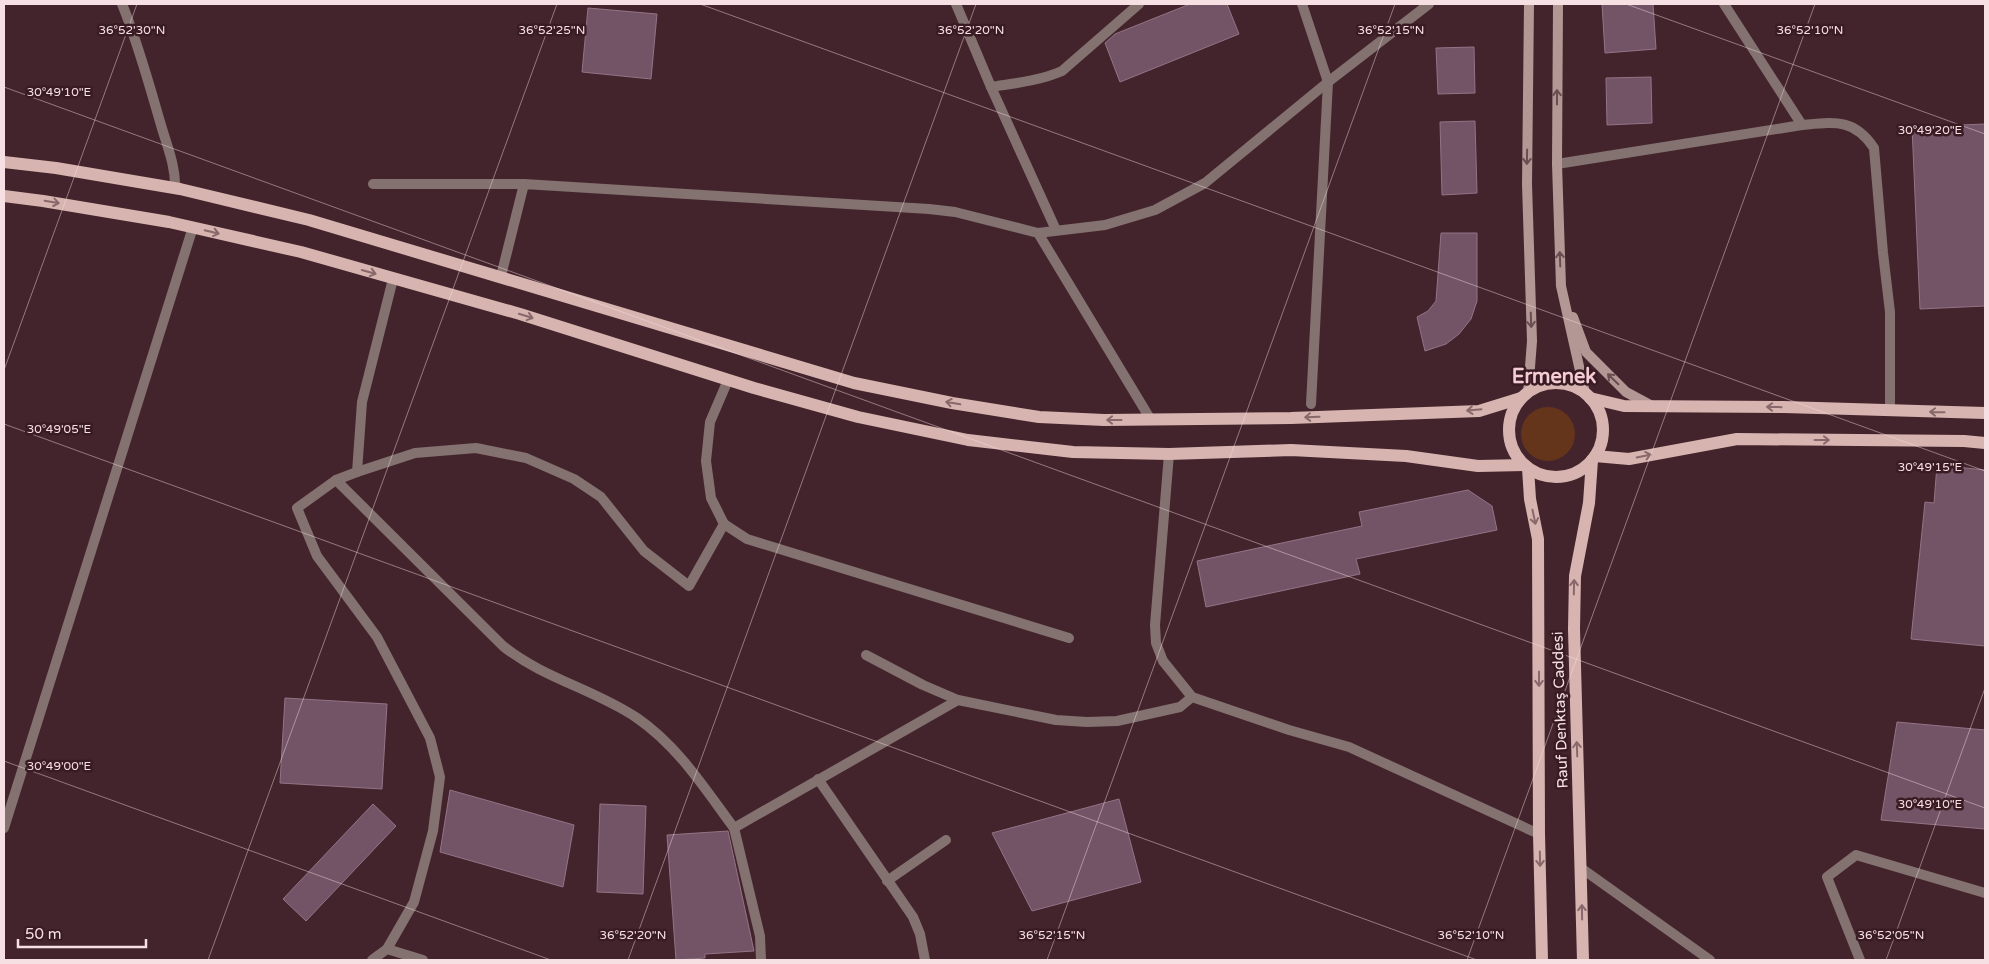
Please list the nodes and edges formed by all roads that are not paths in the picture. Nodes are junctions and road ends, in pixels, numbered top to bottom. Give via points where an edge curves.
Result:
1 (122, 4) edge
2 (956, 4) edge
3 (1139, 4) edge
4 (1302, 4) edge
5 (1429, 4) edge
6 (1529, 4) edge
7 (1558, 4) edge
8 (1724, 4) edge
9 (1328, 82) junction
10 (991, 87) junction
11 (1802, 125) junction
12 (4, 162) edge
13 (1557, 164) junction
14 (373, 184) dead end
15 (524, 184) junction
16 (175, 188) junction
17 (4, 196) edge
18 (194, 227) junction
19 (1056, 230) junction
20 (1038, 233) junction
21 (501, 276) junction
22 (393, 278) junction
23 (1561, 286) junction
24 (728, 380) junction
25 (1525, 396) junction
26 (1587, 396) junction
27 (1311, 404) dead end
28 (1653, 406) junction
29 (1890, 410) junction
30 (1985, 413) edge
31 (1151, 420) junction
32 (1985, 443) edge
33 (1169, 454) junction
34 (1594, 458) junction
35 (1526, 466) junction
36 (357, 472) junction
37 (336, 480) junction
38 (724, 524) junction
39 (1069, 638) dead end
40 (866, 655) dead end
41 (1192, 698) junction
42 (958, 700) junction
43 (818, 779) junction
44 (4, 828) edge
45 (734, 828) junction
46 (1539, 834) junction
47 (946, 840) dead end
48 (1581, 868) junction
49 (887, 881) junction
50 (1985, 893) edge
51 (387, 948) junction
52 (372, 960) edge
53 (424, 960) edge
54 (761, 960) edge
55 (925, 960) edge
56 (1542, 960) edge
57 (1583, 960) edge
58 (1710, 960) edge
59 (1860, 960) edge

1 - 16 street via 157,111 175,175
2 - 10 street
3 - 10 street via 1062,70 1040,79
4 - 9 street
5 - 9 street
6 -> 25 street via 1527,184 1532,341
13 -> 7 street
8 - 11 street
9 - 19 street via 1205,183 1155,210 1105,225
9 - 27 street
10 - 19 street
11 - 13 street
11 - 29 street via 1845,124 1858,129 1874,148 1890,312
12 - 16 main road
23 -> 13 street
14 - 15 street
15 - 20 street via 929,209 955,212
15 - 21 street
16 - 21 main road via 310,220
17 -> 18 main road
18 -> 22 main road
18 - 44 street
19 - 20 street
20 - 31 street
31 -> 21 main road via 1039,417 854,383
22 -> 24 main road via 520,314
22 - 36 street via 362,402
23 - 26 street
28 -> 23 street via 1626,392 1586,352
24 - 33 main road via 858,417 968,440 1073,452
24 - 38 street via 710,422 706,461 711,498
25 - 26 main road via 1545,384 1559,383 1572,386
25 -> 31 main road via 1479,411
25 - 35 main road via 1514,408 1509,432 1516,456
26 - 28 main road via 1624,406
26 - 34 main road via 1601,416 1603,429
29 -> 28 main road
30 -> 29 main road
34 -> 32 main road via 1629,459 1737,439
33 - 35 main road via 1291,450 1406,456 1478,466
33 - 41 street via 1156,643 1163,661
34 - 35 main road via 1575,474 1561,477 1535,473
48 -> 34 main road, Rauf Denktaş Caddesi via 1575,576
35 -> 46 main road, Rauf Denktaş Caddesi via 1538,539
36 - 37 street
36 - 38 street via 415,453 476,448 526,458 574,479 601,496 644,551 689,586
37 - 45 street via 518,658 636,717 657,733 676,752
37 - 51 street via 298,508 317,556 377,637 430,738 440,776 433,831 414,902
38 - 39 street via 747,539
40 - 42 street
41 - 42 street via 1180,707 1117,720 1087,722 1056,720
41 - 46 street via 1349,747
42 - 43 street
43 - 45 street
43 - 49 street
45 - 54 street via 760,936
46 -> 56 main road, Rauf Denktaş Caddesi
47 - 49 street
57 -> 48 main road, Rauf Denktaş Caddesi
48 - 58 street
49 - 55 street via 913,917
50 - 59 street via 1856,855 1827,877
51 - 52 street
51 - 53 street

